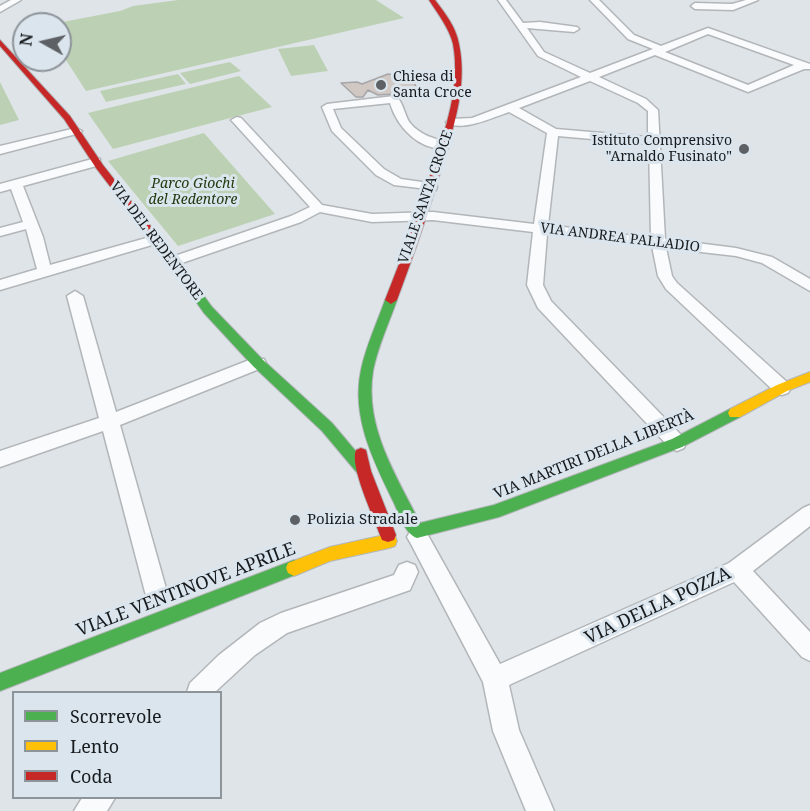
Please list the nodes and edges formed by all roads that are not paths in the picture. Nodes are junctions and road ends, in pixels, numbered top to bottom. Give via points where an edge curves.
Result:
1 (17, 0) edge
2 (432, 0) edge
3 (502, 0) edge
4 (512, 0) edge
5 (594, 0) edge
6 (754, 0) edge
7 (692, 3) edge
8 (729, 7) junction
9 (0, 9) edge
10 (709, 22) junction
11 (520, 26) junction
12 (574, 29) dead end
13 (0, 42) edge
14 (660, 51) junction
15 (807, 66) edge
16 (591, 78) junction
17 (510, 108) junction
18 (237, 120) dead end
19 (452, 122) junction
20 (76, 131) junction
21 (553, 132) junction
22 (654, 141) junction
23 (444, 146) junction
24 (0, 150) edge
25 (96, 162) junction
26 (16, 184) junction
27 (431, 187) junction
28 (0, 188) edge
29 (318, 208) junction
30 (422, 218) junction
31 (31, 224) junction
32 (540, 228) junction
33 (0, 232) edge
34 (157, 239) junction
35 (658, 243) junction
36 (174, 261) junction
37 (45, 273) junction
38 (0, 285) edge
39 (810, 286) edge
40 (75, 296) dead end
41 (258, 363) junction
42 (810, 377) edge
43 (782, 388) junction
44 (111, 421) junction
45 (327, 427) junction
46 (359, 433) junction
47 (677, 443) junction
48 (0, 459) edge
49 (364, 471) junction
50 (810, 514) edge
51 (388, 538) junction
52 (410, 544) junction
53 (737, 570) junction
54 (156, 592) dead end
55 (810, 649) edge
56 (495, 679) junction
57 (0, 682) edge
58 (201, 691) edge
59 (100, 799) edge
60 (88, 811) edge
61 (540, 811) edge

1 - 9 street
2 - 19 street, VIALE SANTA CROCE via 455,42 458,65
3 - 4 street
3 - 11 street
5 - 14 street via 631,37
6 - 8 street
7 - 8 street
7 - 10 street
8 - 10 street via 732,10
10 - 14 street
10 - 15 street
11 - 12 street
11 - 16 street via 541,54
13 - 20 street, VIA DEL REDENTORE
14 - 15 street via 748,89
14 - 16 street
16 - 17 street
16 - 22 street via 649,105 653,110
17 - 19 street via 473,121
17 - 21 street
18 - 29 street
19 - 23 street, VIALE SANTA CROCE
20 - 24 street
20 - 25 street, VIA DEL REDENTORE
21 - 22 street
21 - 32 street
22 - 35 street
23 - 27 street, VIALE SANTA CROCE
23 - 27 street via 420,139 410,131 394,99 327,106 336,129 380,172 398,182
25 - 26 street
25 - 34 street, VIA DEL REDENTORE
26 - 28 street
26 - 31 street
27 - 30 street, VIALE SANTA CROCE
29 - 30 street, VIA ANDREA PALLADIO via 372,218
29 - 36 street
30 - 32 street, VIA ANDREA PALLADIO
30 - 46 street, VIALE SANTA CROCE via 370,356 363,381 366,423
31 - 33 street
31 - 37 street
32 - 35 street, VIA ANDREA PALLADIO
32 - 47 street via 536,285 544,304
34 - 36 street, VIA DEL REDENTORE
34 - 37 street
35 - 39 street, VIA ANDREA PALLADIO via 736,252 767,260
35 - 43 street via 671,286
36 - 41 street, VIA DEL REDENTORE via 208,310
37 - 38 street
40 - 44 street
41 - 44 street
41 - 45 street, VIA DEL REDENTORE
42 - 43 street, VIA MARTIRI DELLA LIBERTÀ
43 - 47 street, VIA MARTIRI DELLA LIBERTÀ
44 - 48 street
44 - 54 street
45 - 46 street
45 - 49 street, VIA DEL REDENTORE
46 - 49 street, VIALE SANTA CROCE
46 - 52 street, VIALE SANTA CROCE
47 - 52 street, VIA MARTIRI DELLA LIBERTÀ
49 - 51 street, VIALE SANTA CROCE
50 - 53 street, VIA DELLA POZZA
51 - 52 street via 392,546
51 - 52 street, VIA MARTIRI DELLA LIBERTÀ via 395,524 405,523
51 - 57 street, VIALE VENTINOVE APRILE via 330,554
52 - 56 street
52 - 58 street via 402,583 281,624 233,656
53 - 55 street
53 - 56 street, VIA DELLA POZZA
56 - 61 street via 506,731
59 - 60 street

